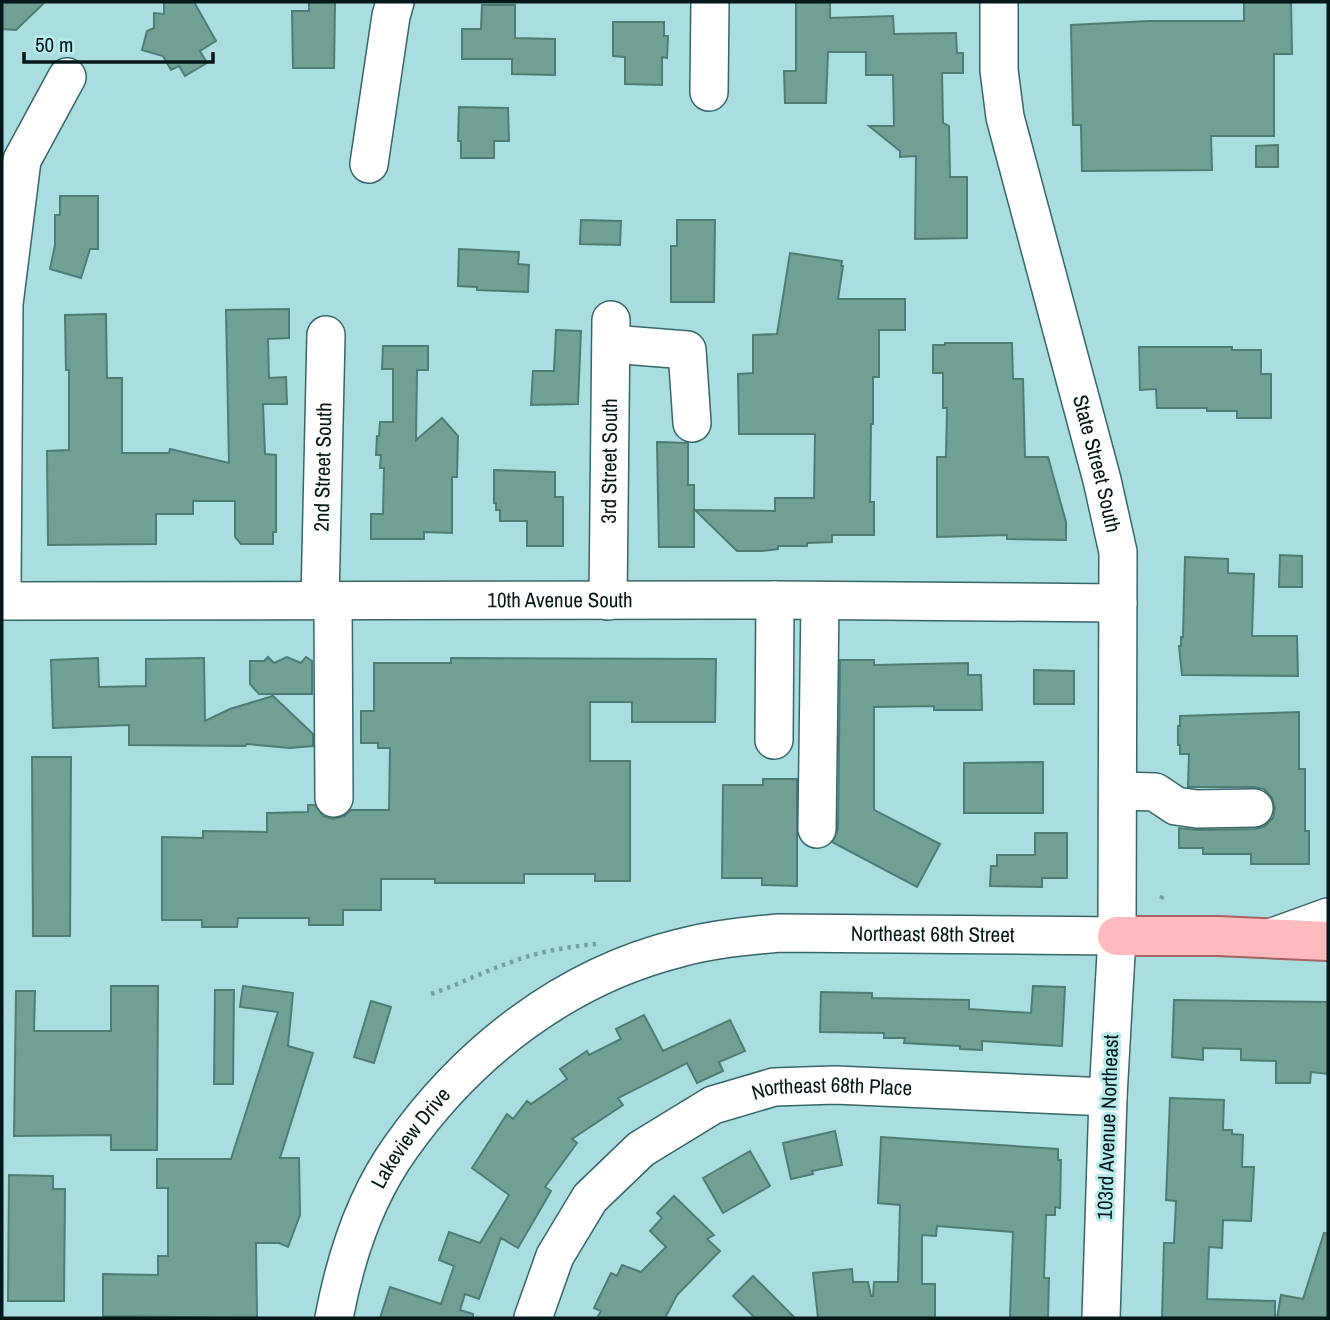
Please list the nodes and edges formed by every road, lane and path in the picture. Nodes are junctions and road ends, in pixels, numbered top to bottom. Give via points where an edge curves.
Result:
1 (395, 2) edge
2 (710, 2) edge
3 (999, 2) edge
4 (66, 77) dead end
5 (709, 92) dead end
6 (369, 164) dead end
7 (326, 335) dead end
8 (692, 423) dead end
9 (2, 588) edge
10 (326, 600) junction
11 (775, 600) junction
12 (2, 601) edge
13 (608, 601) junction
14 (820, 601) junction
15 (1118, 603) junction
16 (774, 740) dead end
17 (1119, 791) junction
18 (334, 797) dead end
19 (1254, 808) dead end
20 (817, 828) dead end
21 (1165, 892) dead end
22 (1161, 899) dead end
23 (1328, 917) edge
24 (1117, 936) junction
25 (1269, 938) junction
26 (1328, 941) edge
27 (598, 943) dead end
28 (431, 994) dead end
29 (551, 1003) joint
30 (1108, 1097) junction
31 (334, 1318) edge
32 (533, 1318) edge
33 (1101, 1318) edge

1 - 6 street
2 - 5 street
3 - 15 street, State Street South via 1004,117 1110,511 1118,552
4 - 9 street via 22,160 20,173 4,304
7 - 10 street, 2nd Street South
8 - 13 street, 3rd Street South via 687,350 611,332
10 - 12 street, 10th Avenue South
10 - 13 street, 10th Avenue South
10 - 18 street, 2nd Street South
11 - 13 street, 10th Avenue South
11 - 14 street, 10th Avenue South
11 - 16 street
14 - 15 street, 10th Avenue South
14 - 20 street
15 - 17 street, State Street South
17 - 19 street via 1155,792 1176,806 1197,809
17 - 24 street, State Street South
21 - 22 path
23 - 25 street
24 - 25 main road, Northeast 68th Street
24 - 29 street, Northeast 68th Street via 821,933 730,937 629,965
24 - 30 street, 103rd Avenue Northeast
25 - 26 main road, Northeast 68th Street
27 - 28 path via 509,962
29 - 31 street, Lakeview Drive via 516,1026 460,1075 400,1148 352,1245
30 - 32 street, Northeast 68th Place via 835,1085 774,1087 713,1105 641,1149 590,1198 555,1256
30 - 33 street, 103rd Avenue Northeast

